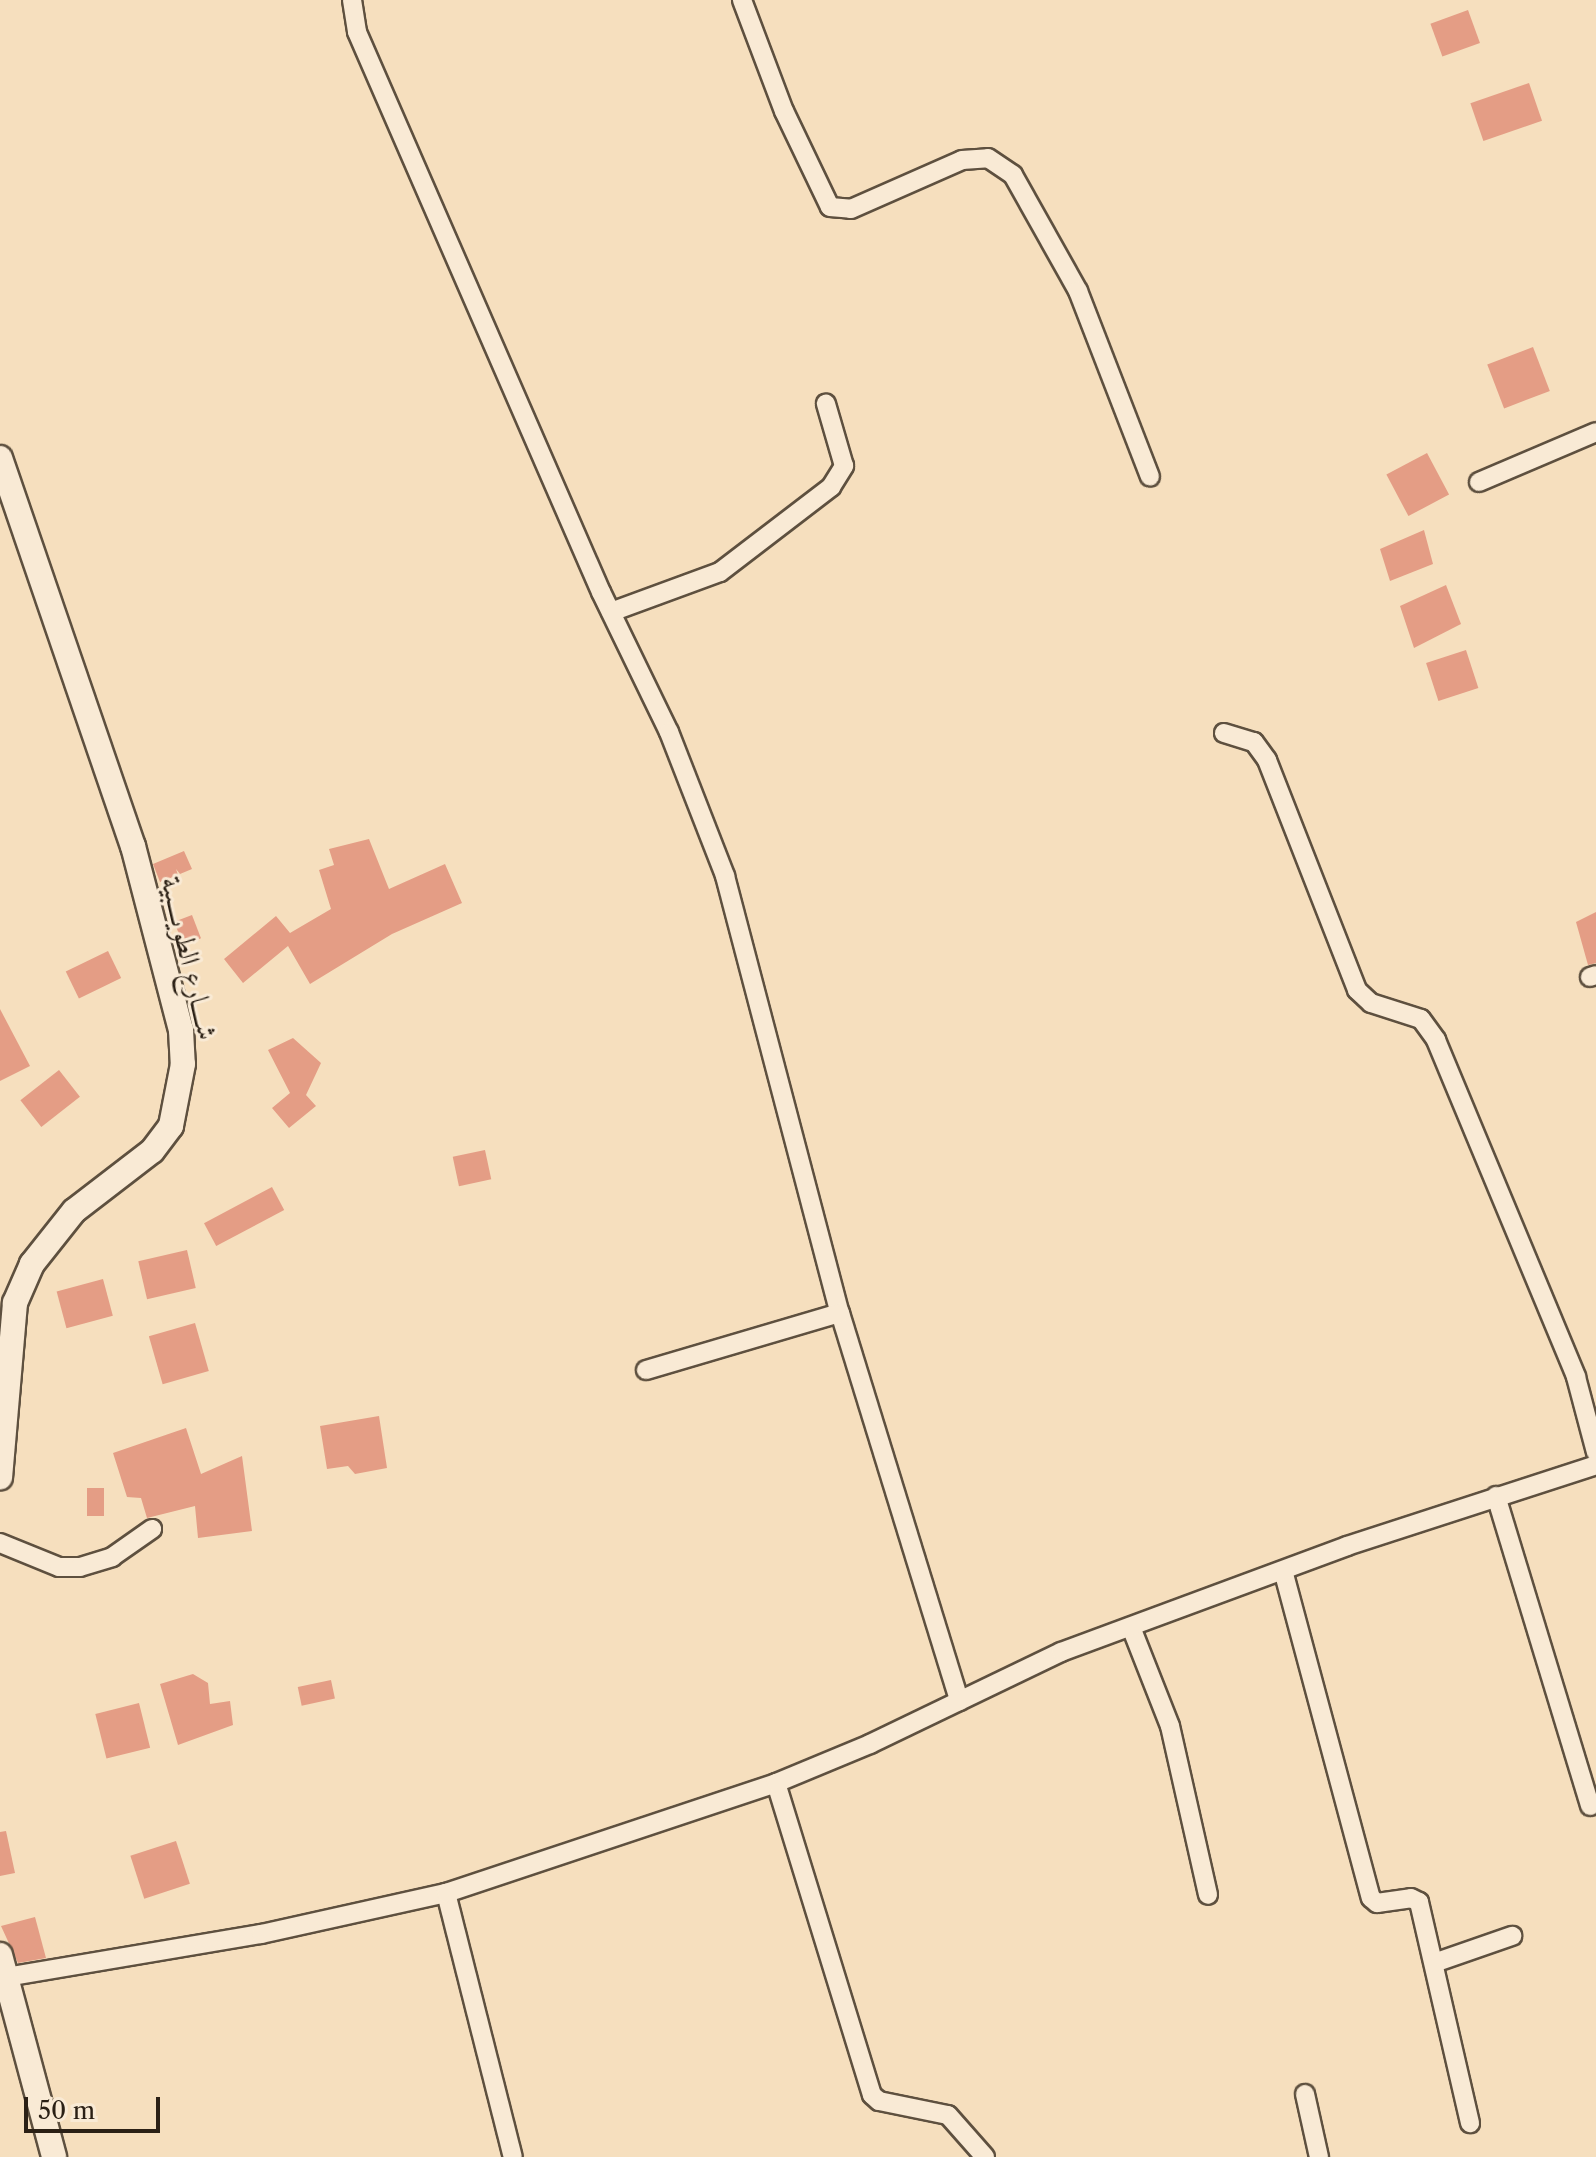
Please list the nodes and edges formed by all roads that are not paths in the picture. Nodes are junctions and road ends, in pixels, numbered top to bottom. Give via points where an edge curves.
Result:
1 (352, 0) edge
2 (742, 0) edge
3 (826, 404) dead end
4 (1596, 432) edge
5 (0, 458) edge
6 (1150, 477) dead end
7 (1479, 482) dead end
8 (611, 612) junction
9 (1224, 733) dead end
10 (840, 1313) junction
11 (646, 1370) dead end
12 (1596, 1452) edge
13 (1596, 1465) edge
14 (0, 1477) edge
15 (1496, 1496) junction
16 (152, 1529) dead end
17 (0, 1543) edge
18 (1284, 1574) junction
19 (1131, 1627) junction
20 (959, 1701) junction
21 (776, 1783) junction
22 (1590, 1806) dead end
23 (446, 1893) junction
24 (1208, 1895) dead end
25 (1512, 1936) dead end
26 (1434, 1963) junction
27 (2, 1970) edge
28 (1305, 2094) dead end
29 (1470, 2123) dead end
30 (54, 2157) edge
31 (513, 2157) edge
32 (985, 2157) edge
33 (1319, 2157) edge

1 - 8 street via 357,32
2 - 6 street via 784,111 830,207 851,209 962,160 988,158 1013,175 1078,291
3 - 8 street via 844,466 831,487 720,572
4 - 7 street
5 - 14 street, شــــارع الطويــــبية via 133,846 181,1030 183,1064 171,1126 152,1151 74,1211 32,1264 15,1303
8 - 10 street via 669,732 725,876
9 - 12 street via 1254,742 1267,760 1357,990 1371,1003 1421,1019 1436,1040 1576,1377
10 - 11 street
10 - 20 street
13 - 15 street
15 - 18 street
15 - 22 street
16 - 17 street via 112,1557 80,1567 59,1567
18 - 19 street
18 - 26 street via 1371,1898 1377,1903 1419,1902
19 - 20 street via 1061,1652
19 - 24 street via 1170,1726
20 - 21 street
21 - 23 street
21 - 32 street via 872,2095 879,2101 948,2115
23 - 27 street via 261,1934
23 - 31 street
25 - 26 street
26 - 29 street
27 - 30 street
28 - 33 street

